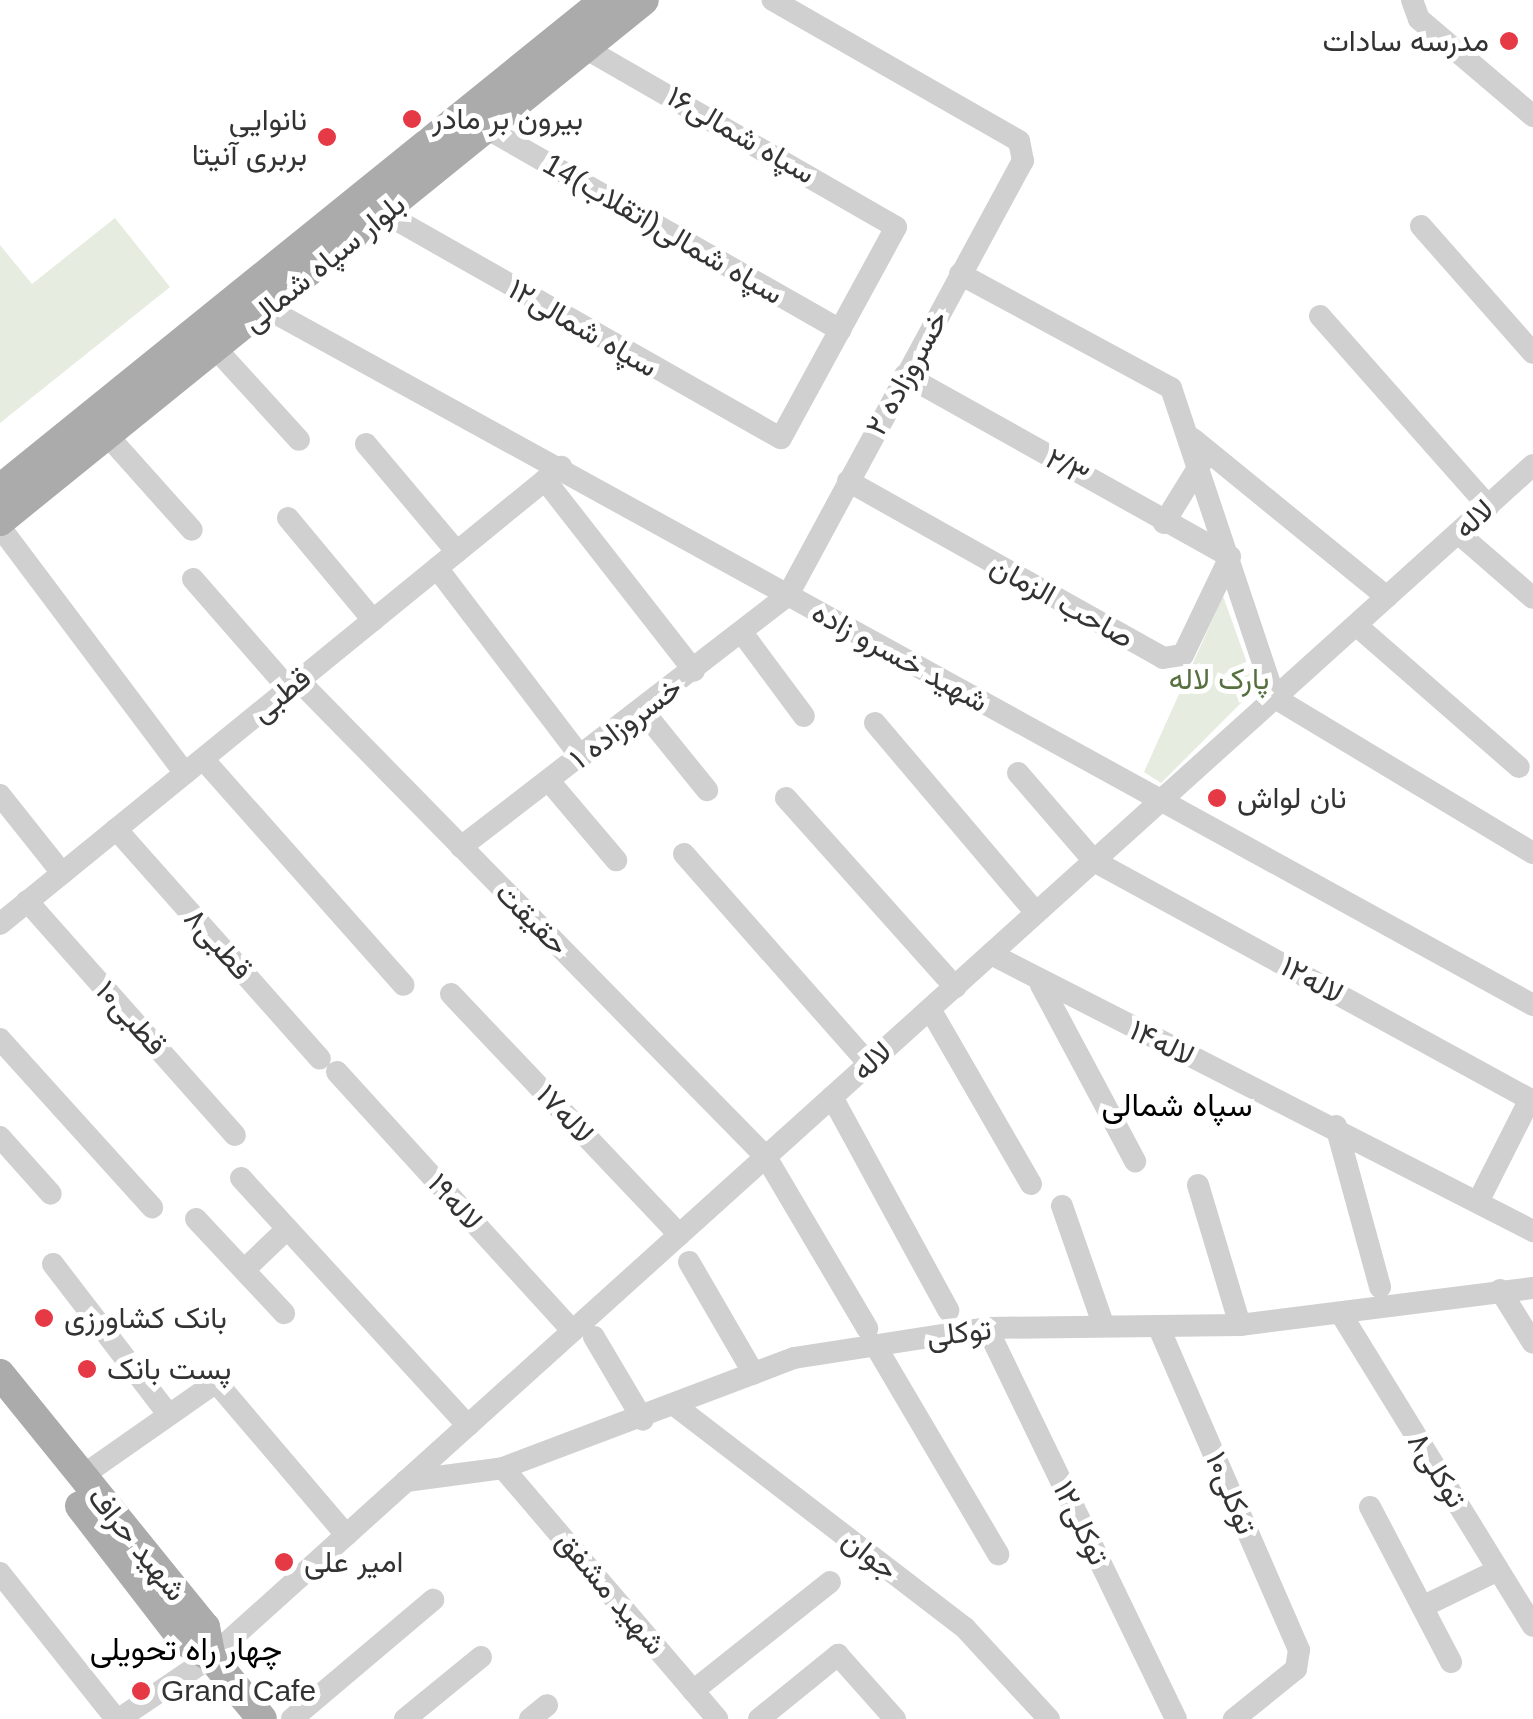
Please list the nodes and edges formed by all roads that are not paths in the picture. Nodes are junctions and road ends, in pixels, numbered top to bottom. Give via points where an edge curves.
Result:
1 (605, 0) edge
2 (644, 0) edge
3 (773, 0) edge
4 (1412, 0) edge
5 (583, 47) junction
6 (1533, 116) edge
7 (486, 128) junction
8 (436, 155) junction
9 (386, 214) junction
10 (1421, 226) dead end
11 (960, 274) junction
12 (268, 308) junction
13 (1320, 316) dead end
14 (840, 330) junction
15 (216, 349) junction
16 (1533, 353) edge
17 (906, 375) junction
18 (108, 435) junction
19 (299, 440) dead end
20 (1194, 440) junction
21 (366, 444) dead end
22 (1201, 462) junction
23 (1533, 466) edge
24 (553, 473) junction
25 (848, 481) junction
26 (0, 489) edge
27 (1488, 506) junction
28 (288, 518) dead end
29 (1164, 523) junction
30 (0, 524) edge
31 (192, 530) dead end
32 (1458, 532) junction
33 (457, 552) junction
34 (1230, 557) junction
35 (438, 568) junction
36 (194, 579) dead end
37 (788, 595) junction
38 (1387, 597) junction
39 (1533, 598) edge
40 (373, 620) junction
41 (1356, 625) junction
42 (743, 634) junction
43 (694, 671) junction
44 (294, 685) junction
45 (1275, 698) junction
46 (643, 711) junction
47 (804, 716) dead end
48 (875, 723) dead end
49 (581, 756) junction
50 (194, 766) junction
51 (1519, 767) dead end
52 (1018, 773) dead end
53 (549, 781) junction
54 (708, 790) dead end
55 (0, 794) edge
56 (786, 798) dead end
57 (1160, 802) junction
58 (116, 829) junction
59 (461, 847) junction
60 (1533, 853) edge
61 (684, 854) dead end
62 (616, 860) dead end
63 (1094, 861) junction
64 (62, 873) junction
65 (27, 901) junction
66 (1036, 913) junction
67 (0, 924) edge
68 (990, 954) junction
69 (404, 985) dead end
70 (1041, 985) junction
71 (954, 987) junction
72 (451, 994) dead end
73 (1533, 1005) edge
74 (930, 1009) junction
75 (0, 1039) edge
76 (869, 1064) junction
77 (329, 1066) joint
78 (832, 1098) junction
79 (1532, 1100) edge
80 (1336, 1126) junction
81 (235, 1135) dead end
82 (0, 1137) edge
83 (766, 1157) junction
84 (1136, 1161) dead end
85 (241, 1178) dead end
86 (1031, 1184) dead end
87 (1198, 1186) dead end
88 (52, 1194) dead end
89 (1479, 1200) junction
90 (1062, 1206) dead end
91 (152, 1207) dead end
92 (196, 1220) dead end
93 (286, 1230) junction
94 (1533, 1231) edge
95 (680, 1235) junction
96 (689, 1262) dead end
97 (53, 1264) dead end
98 (244, 1270) junction
99 (1380, 1287) dead end
100 (1533, 1288) edge
101 (1500, 1290) junction
102 (948, 1310) dead end
103 (284, 1313) dead end
104 (1341, 1314) junction
105 (1102, 1324) junction
106 (1240, 1325) junction
107 (987, 1328) junction
108 (1159, 1328) junction
109 (583, 1334) junction
110 (871, 1337) junction
111 (1533, 1343) edge
112 (0, 1374) edge
113 (754, 1374) junction
114 (0, 1402) edge
115 (677, 1407) junction
116 (169, 1415) junction
117 (643, 1420) junction
118 (468, 1426) junction
119 (503, 1468) junction
120 (82, 1476) junction
121 (406, 1481) junction
122 (1370, 1507) dead end
123 (346, 1535) junction
124 (998, 1554) dead end
125 (138, 1563) junction
126 (1498, 1570) junction
127 (0, 1573) edge
128 (830, 1582) dead end
129 (433, 1600) dead end
130 (1426, 1606) junction
131 (1533, 1626) edge
132 (211, 1657) junction
133 (481, 1657) dead end
134 (1452, 1662) dead end
135 (693, 1691) junction
136 (118, 1719) edge
137 (262, 1719) edge
138 (292, 1719) edge
139 (406, 1719) edge
140 (716, 1719) edge
141 (760, 1719) edge
142 (895, 1719) edge
143 (1050, 1719) edge
144 (1176, 1719) edge
145 (1234, 1719) edge

1 - 8 main road, بلوار سپاه شمالی
2 - 5 main road, بلوار سپاه شمالی
3 - 11 street, خسروزاده ۲ via 1025,151
4 - 6 street via 1419,19
5 - 7 main road, بلوار سپاه شمالی
5 - 14 street, سپاه شمالی۱۶ via 896,227
7 - 8 main road, بلوار سپاه شمالی
7 - 14 street, 14سپاه شمالی(اتقلاب)
8 - 9 main road, بلوار سپاه شمالی
8 - 26 main road, بلوار سپاه شمالی
9 - 12 main road, بلوار سپاه شمالی
9 - 14 street, سپاه شمالی۱۲ via 782,438
10 - 16 street
11 - 17 street, خسروزاده ۲
11 - 20 street via 1176,395
12 - 15 main road, بلوار سپاه شمالی
12 - 24 street, شهید خسرو زاده
13 - 27 street
15 - 18 main road, بلوار سپاه شمالی
15 - 19 street
17 - 25 street, خسروزاده ۲
17 - 29 street, ۲/۳
18 - 30 main road, بلوار سپاه شمالی
18 - 31 street
20 - 22 street
20 - 38 street
21 - 33 street
22 - 29 street
22 - 34 street
23 - 27 street, لاله
24 - 33 street, قطبی
24 - 37 street, شهید خسرو زاده
24 - 43 street
25 - 34 street, صاحب الزمان via 1164,658 1183,654
25 - 37 street, خسروزاده ۲
27 - 32 street, لاله
28 - 40 street
29 - 34 street, ۲/۳
30 - 50 street via 91,648
32 - 38 street, لاله
32 - 39 street
33 - 35 street, قطبی
34 - 45 street
35 - 40 street, قطبی
35 - 49 street
36 - 44 street, حقیقت
37 - 42 street, خسروزاده ۱
37 - 57 street, شهید خسرو زاده
38 - 41 street, لاله
40 - 44 street, قطبی
41 - 45 street, لاله
41 - 51 street
42 - 43 street, خسروزاده ۱
42 - 47 street
43 - 46 street, خسروزاده ۱
44 - 50 street, قطبی
44 - 59 street, حقیقت
45 - 57 street, لاله
45 - 60 street
46 - 49 street, خسروزاده ۱
46 - 54 street
48 - 66 street
49 - 53 street, خسروزاده ۱
50 - 58 street, قطبی
50 - 69 street
52 - 63 street
53 - 59 street, خسروزاده ۱
53 - 62 street
55 - 64 street
56 - 71 street
57 - 63 street, لاله
57 - 73 street, شهید خسرو زاده
58 - 64 street, قطبی
58 - 77 street, قطبی۸
59 - 83 street, حقیقت
61 - 76 street
63 - 66 street, لاله
63 - 79 street, لاله۱۲
64 - 65 street, قطبی
65 - 67 street, قطبی
65 - 81 street, قطبی۱۰
66 - 68 street, لاله
68 - 70 street, لاله۱۴
68 - 71 street, لاله
70 - 80 street, لاله۱۴
70 - 84 street
71 - 74 street, لاله
72 - 95 street, لاله۱۷
74 - 76 street, لاله
74 - 86 street
75 - 91 street
76 - 78 street, لاله
77 - 109 street, لاله۱۹
78 - 83 street, لاله
78 - 102 street
79 - 89 street
80 - 89 street, لاله۱۴
80 - 99 street
82 - 88 street
83 - 95 street, لاله
83 - 110 street, حقیقت
85 - 93 street
87 - 106 street
89 - 94 street, لاله۱۴
90 - 105 street
92 - 98 street
93 - 98 street
93 - 118 street
95 - 109 street, لاله
96 - 113 street
97 - 116 street
98 - 103 street
100 - 101 street, توکلی
101 - 104 street, توکلی
101 - 111 street
104 - 106 street, توکلی
104 - 126 street, توکلی۸
105 - 107 street, توکلی
105 - 108 street, توکلی
106 - 108 street, توکلی
107 - 110 street, توکلی
107 - 144 street, توکلی۱۲
108 - 145 street, ۱۰توکلی via 1300,1658
109 - 117 street, لاله۱۹
109 - 118 street, لاله
110 - 113 street, توکلی
110 - 124 street, حقیقت
112 - 120 main road, شهید حراف
113 - 115 street, توکلی
114 - 125 main road
115 - 117 street, توکلی
115 - 143 street, جوان via 965,1628
116 - 120 street
116 - 123 street via 216,1382
117 - 119 street, توکلی
118 - 121 street, لاله
119 - 121 street, توکلی
119 - 135 street, شهید مشفق
120 - 125 main road, شهید حراف
121 - 123 street, لاله
122 - 130 street
123 - 132 street, لاله
125 - 132 main road via 184,1641
126 - 130 street
126 - 131 street, توکلی۸
127 - 136 street
128 - 135 street
129 - 138 street
130 - 134 street
132 - 136 street, لاله
132 - 137 main road
133 - 139 street
135 - 140 street, شهید مشفق
141 - 142 street via 838,1656

